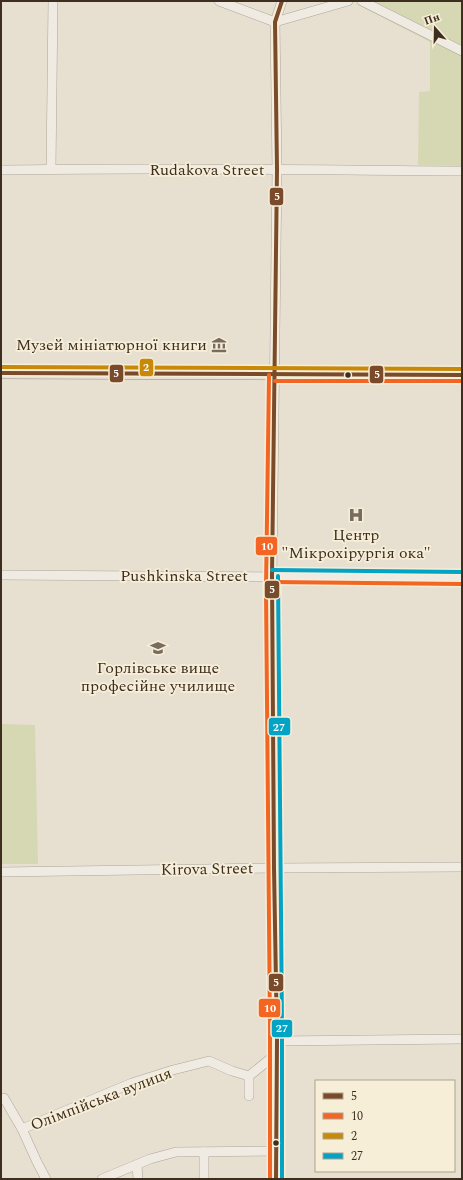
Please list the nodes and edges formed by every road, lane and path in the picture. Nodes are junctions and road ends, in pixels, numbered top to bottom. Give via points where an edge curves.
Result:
1 (53, 1) edge
2 (219, 1) edge
3 (282, 1) edge
4 (348, 1) edge
5 (362, 1) edge
6 (275, 22) junction
7 (462, 51) edge
8 (51, 169) junction
9 (1, 170) edge
10 (277, 170) junction
11 (462, 172) edge
12 (1, 373) edge
13 (275, 375) junction
14 (462, 375) edge
15 (1, 575) edge
16 (272, 576) junction
17 (462, 578) edge
18 (462, 867) edge
19 (274, 868) junction
20 (1, 872) edge
21 (462, 1039) edge
22 (277, 1041) junction
23 (277, 1052) junction
24 (249, 1076) junction
25 (249, 1096) dead end
26 (4, 1098) dead end
27 (22, 1130) junction
28 (204, 1152) junction
29 (276, 1152) junction
30 (138, 1165) junction
31 (46, 1179) edge
32 (102, 1179) edge
33 (138, 1179) edge
34 (204, 1179) edge
35 (276, 1179) edge

1 - 8 street
2 - 6 street
3 - 6 street
4 - 6 street
5 - 7 street
6 - 10 street
8 - 9 street, Rudakova Street
8 - 10 street, Rudakova Street
10 - 11 street, Rudakova Street
10 - 13 street
12 - 13 main road
13 - 14 main road
13 - 16 street
15 - 16 street, Pushkinska Street
16 - 17 street, Pushkinska Street
16 - 19 street
18 - 19 street, Kirova Street
19 - 20 street, Kirova Street
19 - 22 street
21 - 22 street
22 - 23 street
23 - 24 street
23 - 29 street
24 - 25 street
24 - 27 street, Олімпійська вулиця via 209,1061 132,1083
26 - 27 street, Олімпійська вулиця
27 - 31 street, Олімпійська вулиця
28 - 29 street
28 - 30 street via 176,1152
28 - 34 street
29 - 35 street
30 - 32 street
30 - 33 street

